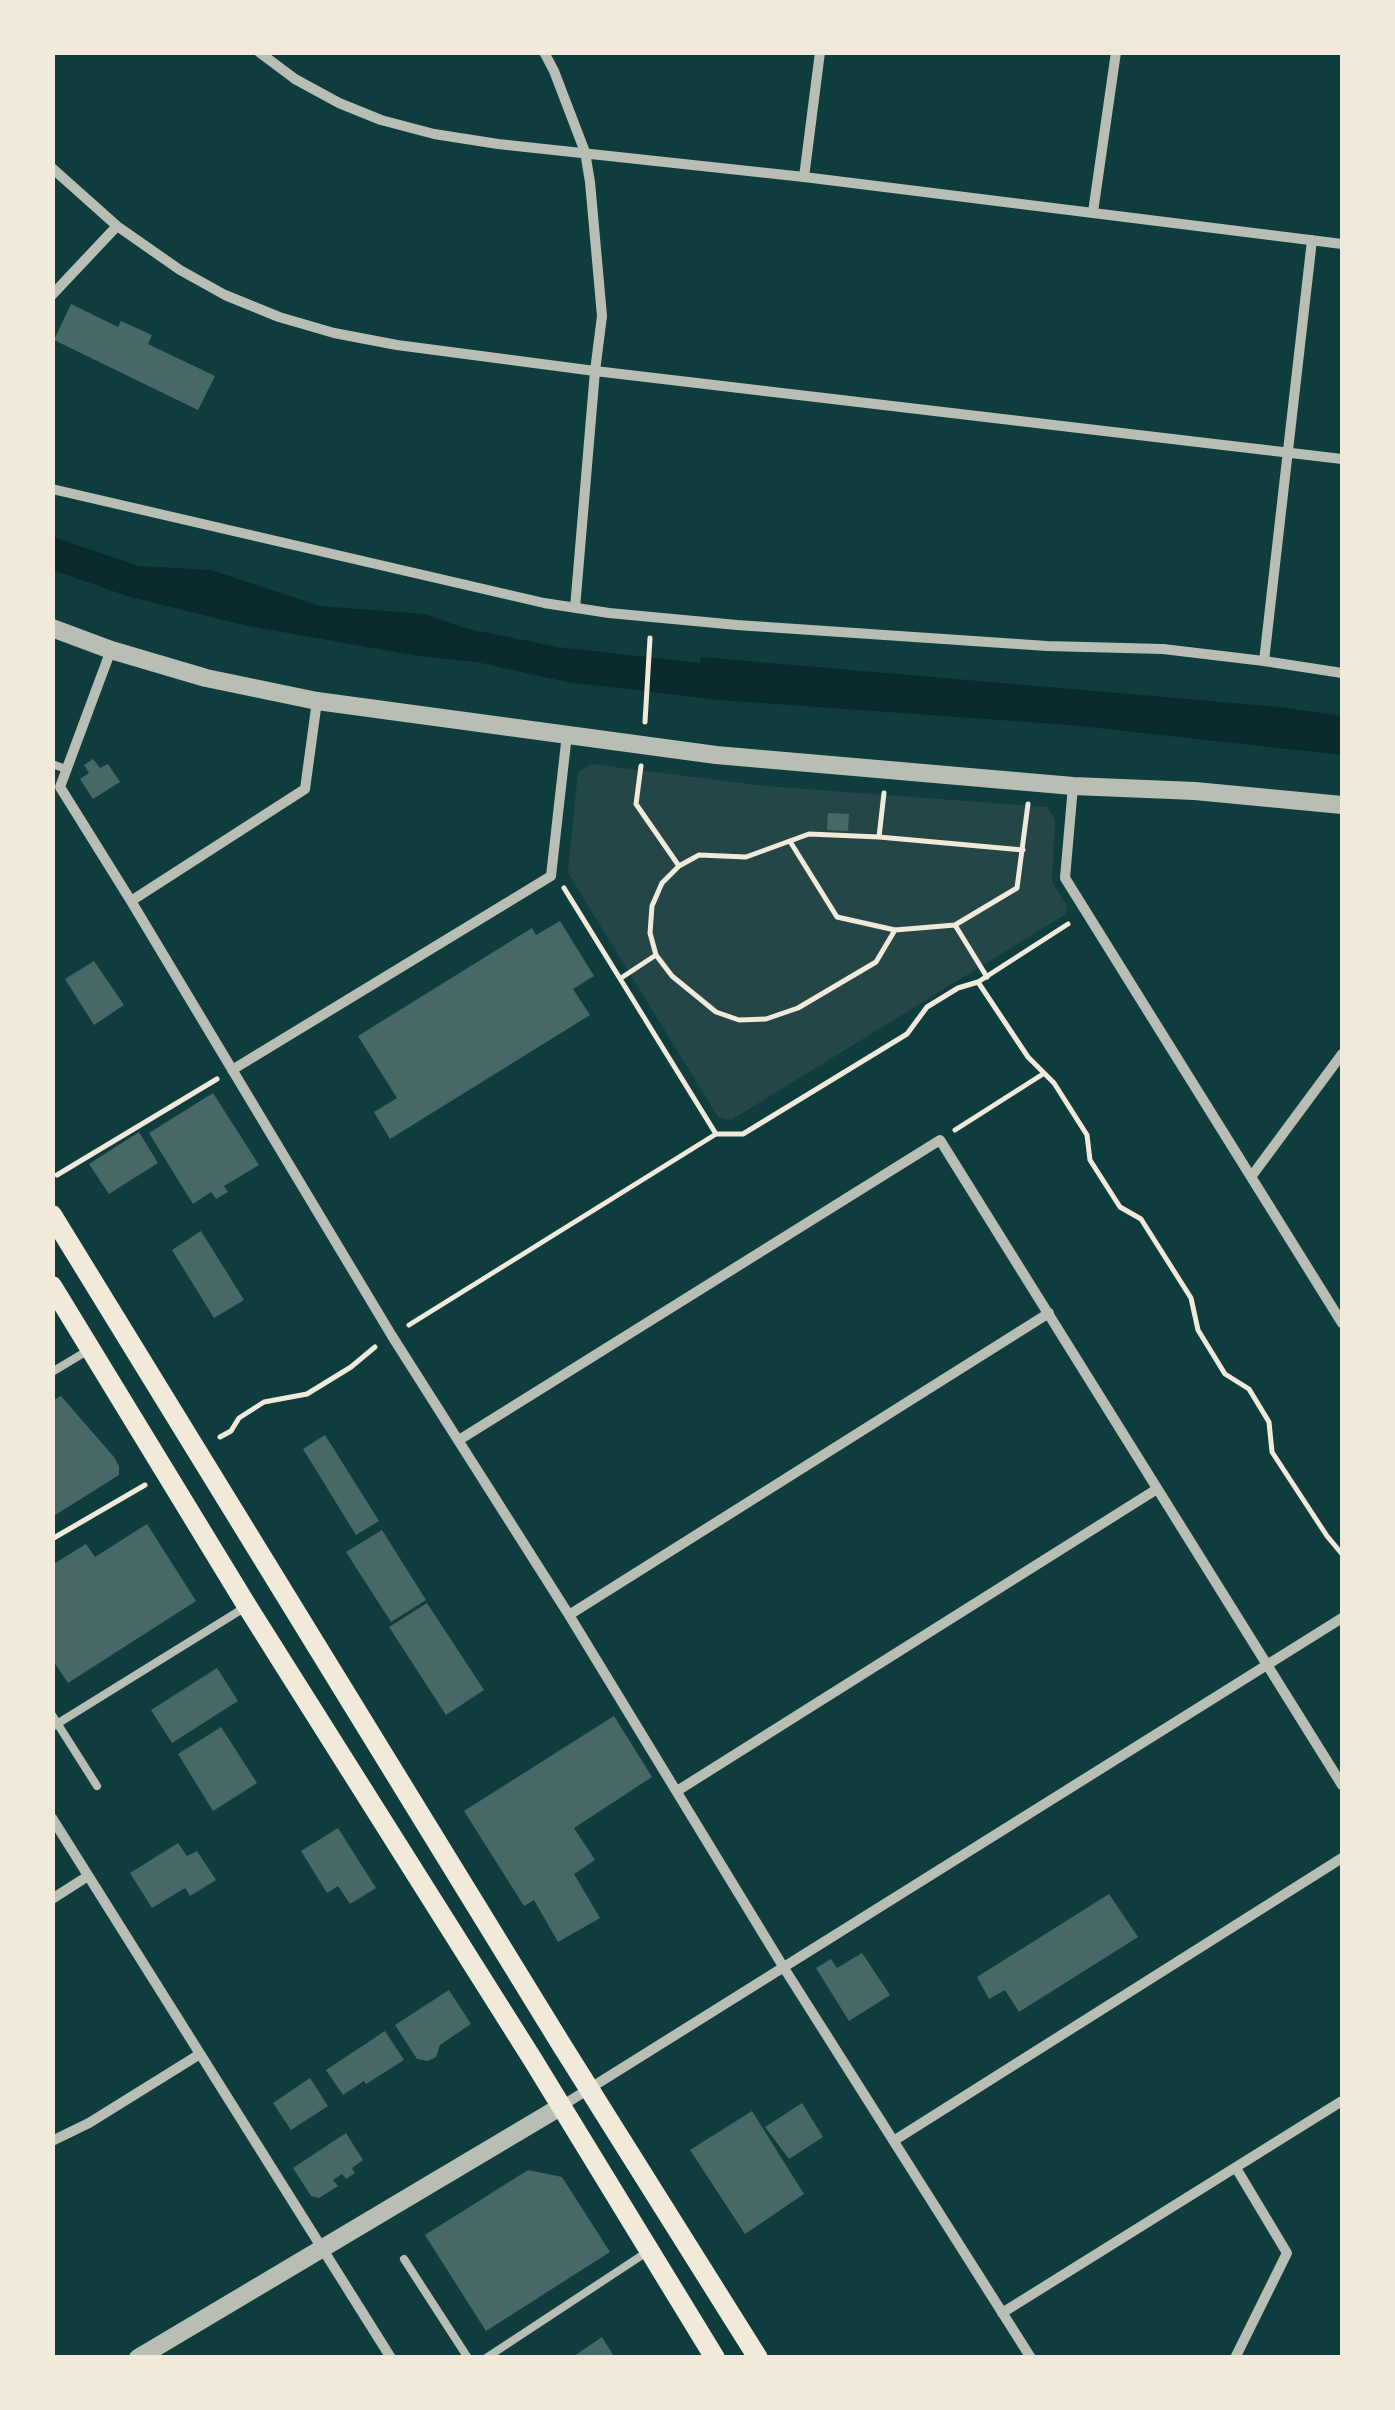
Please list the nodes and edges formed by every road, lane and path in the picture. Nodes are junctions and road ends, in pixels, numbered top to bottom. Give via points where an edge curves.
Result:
1 (258, 52) edge
2 (544, 52) edge
3 (820, 52) edge
4 (1116, 52) edge
5 (585, 152) junction
6 (52, 168) edge
7 (804, 177) junction
8 (1093, 212) junction
9 (117, 226) junction
10 (1312, 240) junction
11 (1342, 244) edge
12 (52, 295) edge
13 (595, 371) junction
14 (1289, 452) junction
15 (1342, 459) edge
16 (52, 489) edge
17 (575, 608) junction
18 (52, 628) edge
19 (650, 628) dead end
20 (111, 650) junction
21 (1264, 661) junction
22 (1342, 673) edge
23 (317, 702) junction
24 (75, 705) dead end
25 (88, 710) junction
26 (645, 725) dead end
27 (567, 734) junction
28 (642, 763) dead end
29 (52, 764) edge
30 (66, 769) junction
31 (1073, 786) junction
32 (884, 790) dead end
33 (1028, 802) dead end
34 (1342, 804) edge
35 (879, 837) junction
36 (790, 842) junction
37 (1022, 850) junction
38 (679, 866) junction
39 (550, 876) junction
40 (131, 900) junction
41 (1086, 913) junction
42 (955, 925) junction
43 (895, 930) junction
44 (656, 956) junction
45 (987, 976) junction
46 (620, 978) junction
47 (978, 982) junction
48 (1342, 1054) edge
49 (232, 1070) junction
50 (1044, 1074) junction
51 (716, 1134) junction
52 (940, 1140) junction
53 (57, 1175) dead end
54 (1251, 1177) junction
55 (52, 1214) edge
56 (52, 1286) edge
57 (1050, 1313) junction
58 (1342, 1323) edge
59 (392, 1336) junction
60 (90, 1349) junction
61 (52, 1372) edge
62 (217, 1439) dead end
63 (460, 1440) junction
64 (145, 1484) dead end
65 (1157, 1489) junction
66 (52, 1539) edge
67 (1342, 1554) edge
68 (247, 1606) junction
69 (568, 1615) junction
70 (1342, 1618) edge
71 (1268, 1665) junction
72 (54, 1722) edge
73 (1342, 1785) edge
74 (97, 1786) dead end
75 (677, 1791) junction
76 (52, 1818) edge
77 (1342, 1858) edge
78 (88, 1876) junction
79 (52, 1898) edge
80 (784, 1968) junction
81 (200, 2054) junction
82 (590, 2090) junction
83 (1342, 2102) edge
84 (560, 2107) junction
85 (895, 2140) junction
86 (52, 2141) edge
87 (1236, 2168) junction
88 (322, 2249) junction
89 (650, 2250) junction
90 (404, 2260) dead end
91 (1002, 2312) junction
92 (138, 2358) edge
93 (391, 2358) edge
94 (468, 2358) edge
95 (486, 2358) edge
96 (715, 2358) edge
97 (758, 2358) edge
98 (1030, 2358) edge
99 (1236, 2358) edge

1 - 5 street via 295,79 381,120 450,136
2 - 5 street
3 - 7 street
4 - 8 street
5 - 7 street
5 - 13 street via 602,316
6 - 9 street
7 - 8 street
8 - 10 street
9 - 12 street
9 - 13 street via 180,270 278,317 397,345
10 - 11 street
10 - 14 street
13 - 14 street
13 - 17 street
14 - 15 street
14 - 21 street
16 - 17 street
17 - 21 street via 756,627 1162,649
18 - 20 street
19 - 26 path
20 - 23 street
20 - 25 street
21 - 22 street
23 - 27 street
23 - 40 street via 305,790
24 - 25 lane
25 - 30 street
27 - 31 street via 716,755
27 - 39 street
28 - 38 path via 636,804
29 - 30 lane
30 - 40 street via 60,786
31 - 34 street
31 - 41 street via 1065,878
32 - 35 path
33 - 37 path
35 - 36 path via 809,834
35 - 37 path
36 - 38 path via 746,857 698,856
36 - 43 path via 837,917
37 - 42 path via 1017,888
38 - 44 path via 652,906
39 - 46 path
39 - 49 street
40 - 49 street
41 - 45 path
41 - 54 street
42 - 43 path
42 - 45 path
43 - 44 path via 876,962 766,1019 716,1012
44 - 46 path
45 - 47 path
46 - 51 path
47 - 50 path
47 - 51 path via 927,1006 907,1034 742,1134
48 - 54 street
49 - 53 path
49 - 59 street
50 - 52 path
50 - 67 path via 1088,1135 1090,1160 1120,1208 1141,1220 1191,1298 1198,1330 1225,1374 1249,1389 1269,1422 1272,1452
51 - 59 path
52 - 57 street
52 - 63 street
54 - 58 street
55 - 82 main road
56 - 60 main road
57 - 65 street
57 - 69 street
59 - 62 path via 307,1394 264,1402
59 - 63 street
60 - 61 lane
60 - 68 main road
63 - 69 street
64 - 66 path
65 - 71 street
65 - 75 street
68 - 72 lane
68 - 84 main road
69 - 75 street
70 - 71 street
71 - 73 street
71 - 80 street
72 - 74 lane
75 - 80 street
76 - 78 street
77 - 85 street
78 - 79 street
78 - 81 street
80 - 82 street
80 - 85 street
81 - 86 street
81 - 88 street
82 - 84 street
82 - 97 main road
83 - 87 street
84 - 88 street
84 - 89 main road
85 - 91 street
87 - 91 street
87 - 99 street via 1288,2253
88 - 92 street
88 - 93 street
89 - 95 lane
89 - 96 main road
90 - 94 lane
91 - 98 street

